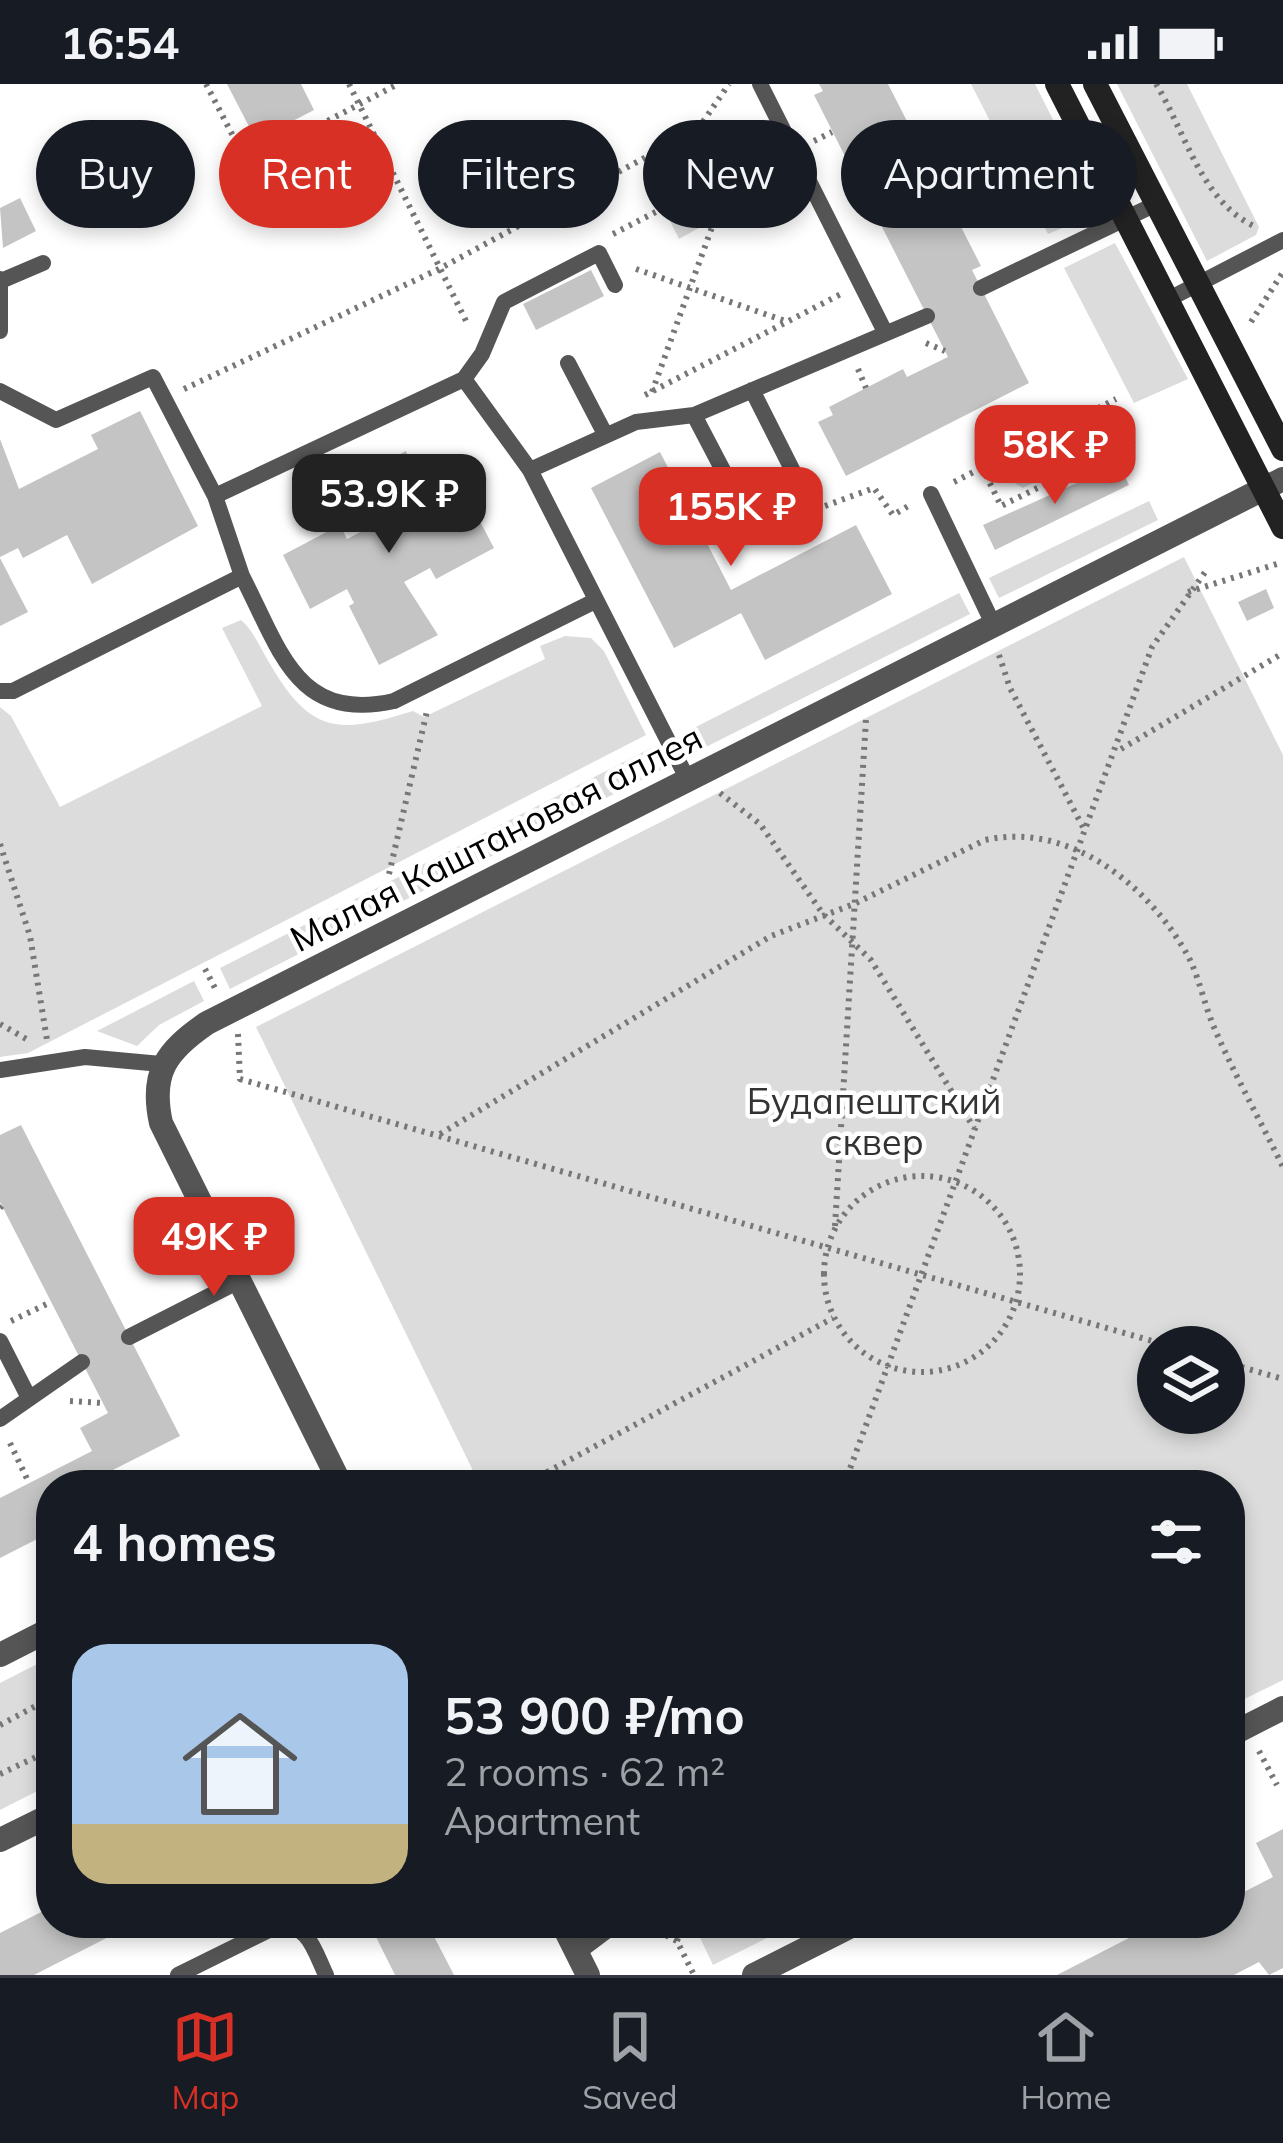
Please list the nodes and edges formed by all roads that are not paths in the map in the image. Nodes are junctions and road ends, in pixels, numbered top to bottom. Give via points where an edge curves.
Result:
1 (760, 84) edge
2 (1057, 84) edge
3 (1095, 84) edge
4 (1075, 120) edge
5 (1156, 204) junction
6 (1137, 213) edge
7 (1106, 228) edge
8 (1130, 228) edge
9 (1282, 241) edge
10 (43, 263) dead end
11 (1, 280) edge
12 (1198, 284) junction
13 (615, 285) dead end
14 (981, 288) dead end
15 (1167, 300) junction
16 (927, 316) dead end
17 (0, 331) edge
18 (885, 332) junction
19 (568, 363) dead end
20 (464, 379) junction
21 (752, 390) junction
22 (0, 391) edge
23 (694, 415) junction
24 (605, 434) junction
25 (1283, 449) edge
26 (530, 470) junction
27 (1274, 485) edge
28 (931, 494) road end
29 (215, 496) junction
30 (1283, 527) edge
31 (242, 577) junction
32 (595, 601) junction
33 (996, 636) junction
34 (0, 691) edge
35 (700, 786) junction
36 (160, 1064) junction
37 (0, 1070) edge
38 (239, 1282) junction
39 (130, 1337) dead end
40 (0, 1341) edge
41 (82, 1362) dead end
42 (29, 1398) junction
43 (0, 1418) edge
44 (330, 1470) edge
45 (36, 1637) edge
46 (0, 1655) edge
47 (1283, 1708) edge
48 (1245, 1727) edge
49 (36, 1822) edge
50 (0, 1840) edge
51 (257, 1938) edge
52 (314, 1938) edge
53 (604, 1938) edge
54 (827, 1938) edge
55 (583, 1964) edge
56 (201, 1970) edge
57 (178, 1975) edge
58 (326, 1975) edge
59 (754, 1975) edge

1 - 18 lane
2 - 4 street
3 - 5 street
5 - 6 lane
5 - 12 street
7 - 14 lane
8 - 15 street
9 - 12 lane
10 - 11 lane
11 - 17 lane
12 - 15 lane
12 - 25 street
13 - 20 lane via 598,253 504,302
15 - 27 street
16 - 18 lane
18 - 21 lane
19 - 24 lane
20 - 26 lane
20 - 29 lane
21 - 23 lane
21 - 23 lane via 806,497 750,523
22 - 29 lane via 56,420 153,377
23 - 24 lane via 661,415
24 - 26 lane
26 - 32 lane
27 - 30 street
27 - 33 street, Малая Каштановая аллея
28 - 33 lane
29 - 31 lane
31 - 32 lane via 308,688 335,706 360,709 394,701
31 - 34 lane
32 - 35 lane
33 - 35 street, Малая Каштановая аллея
35 - 36 street, Малая Каштановая аллея via 207,1023
36 - 37 lane via 85,1057
36 - 38 street via 161,1123
38 - 39 lane
38 - 44 street
40 - 42 lane
41 - 42 lane
42 - 43 lane
45 - 46 street
47 - 48 street
49 - 50 street
51 - 56 lane
52 - 58 lane
53 - 55 lane
54 - 59 street
56 - 57 lane

